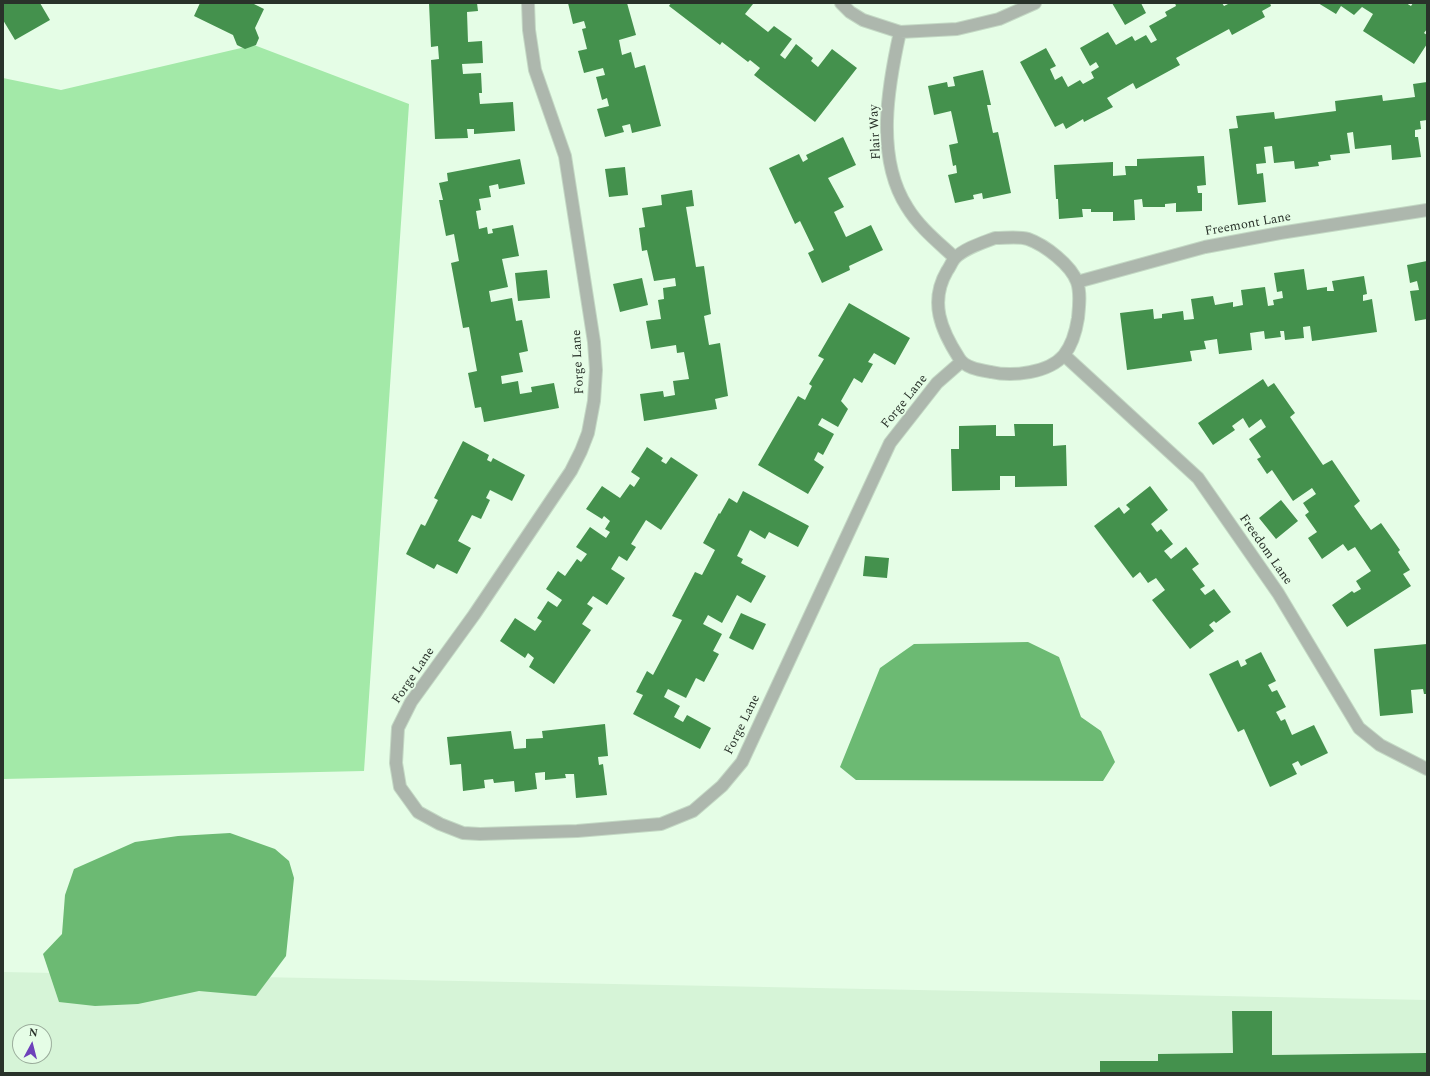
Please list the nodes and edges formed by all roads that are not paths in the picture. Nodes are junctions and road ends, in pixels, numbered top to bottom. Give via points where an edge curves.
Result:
1 (528, 3) edge
2 (841, 3) edge
3 (1035, 3) edge
4 (900, 32) junction
5 (1427, 210) edge
6 (955, 258) junction
7 (1077, 282) junction
8 (1064, 355) junction
9 (961, 362) junction
10 (1427, 769) edge

1 - 9 street, Forge Lane via 535,70 565,156 594,342 594,401 588,433 571,471 474,615 411,702 398,728 396,764 400,787 418,812 463,833 480,834 577,831 661,824 693,811 703,804 742,762 890,443 937,382
2 - 4 street via 863,20
3 - 4 street via 999,19 957,29
4 - 6 street, Flair Way via 889,78 887,122 888,150 895,184 907,207 925,230
5 - 7 street, Freemont Lane via 1280,232 1205,247
6 - 7 street via 976,245 995,238 1028,239 1068,266
6 - 9 street via 940,283 938,314 945,336
7 - 8 street via 1080,303 1077,324 1073,340
8 - 9 street via 1053,364 1021,374 1000,374
8 - 10 street, Freedom Lane via 1198,478 1278,593 1359,728 1380,745

